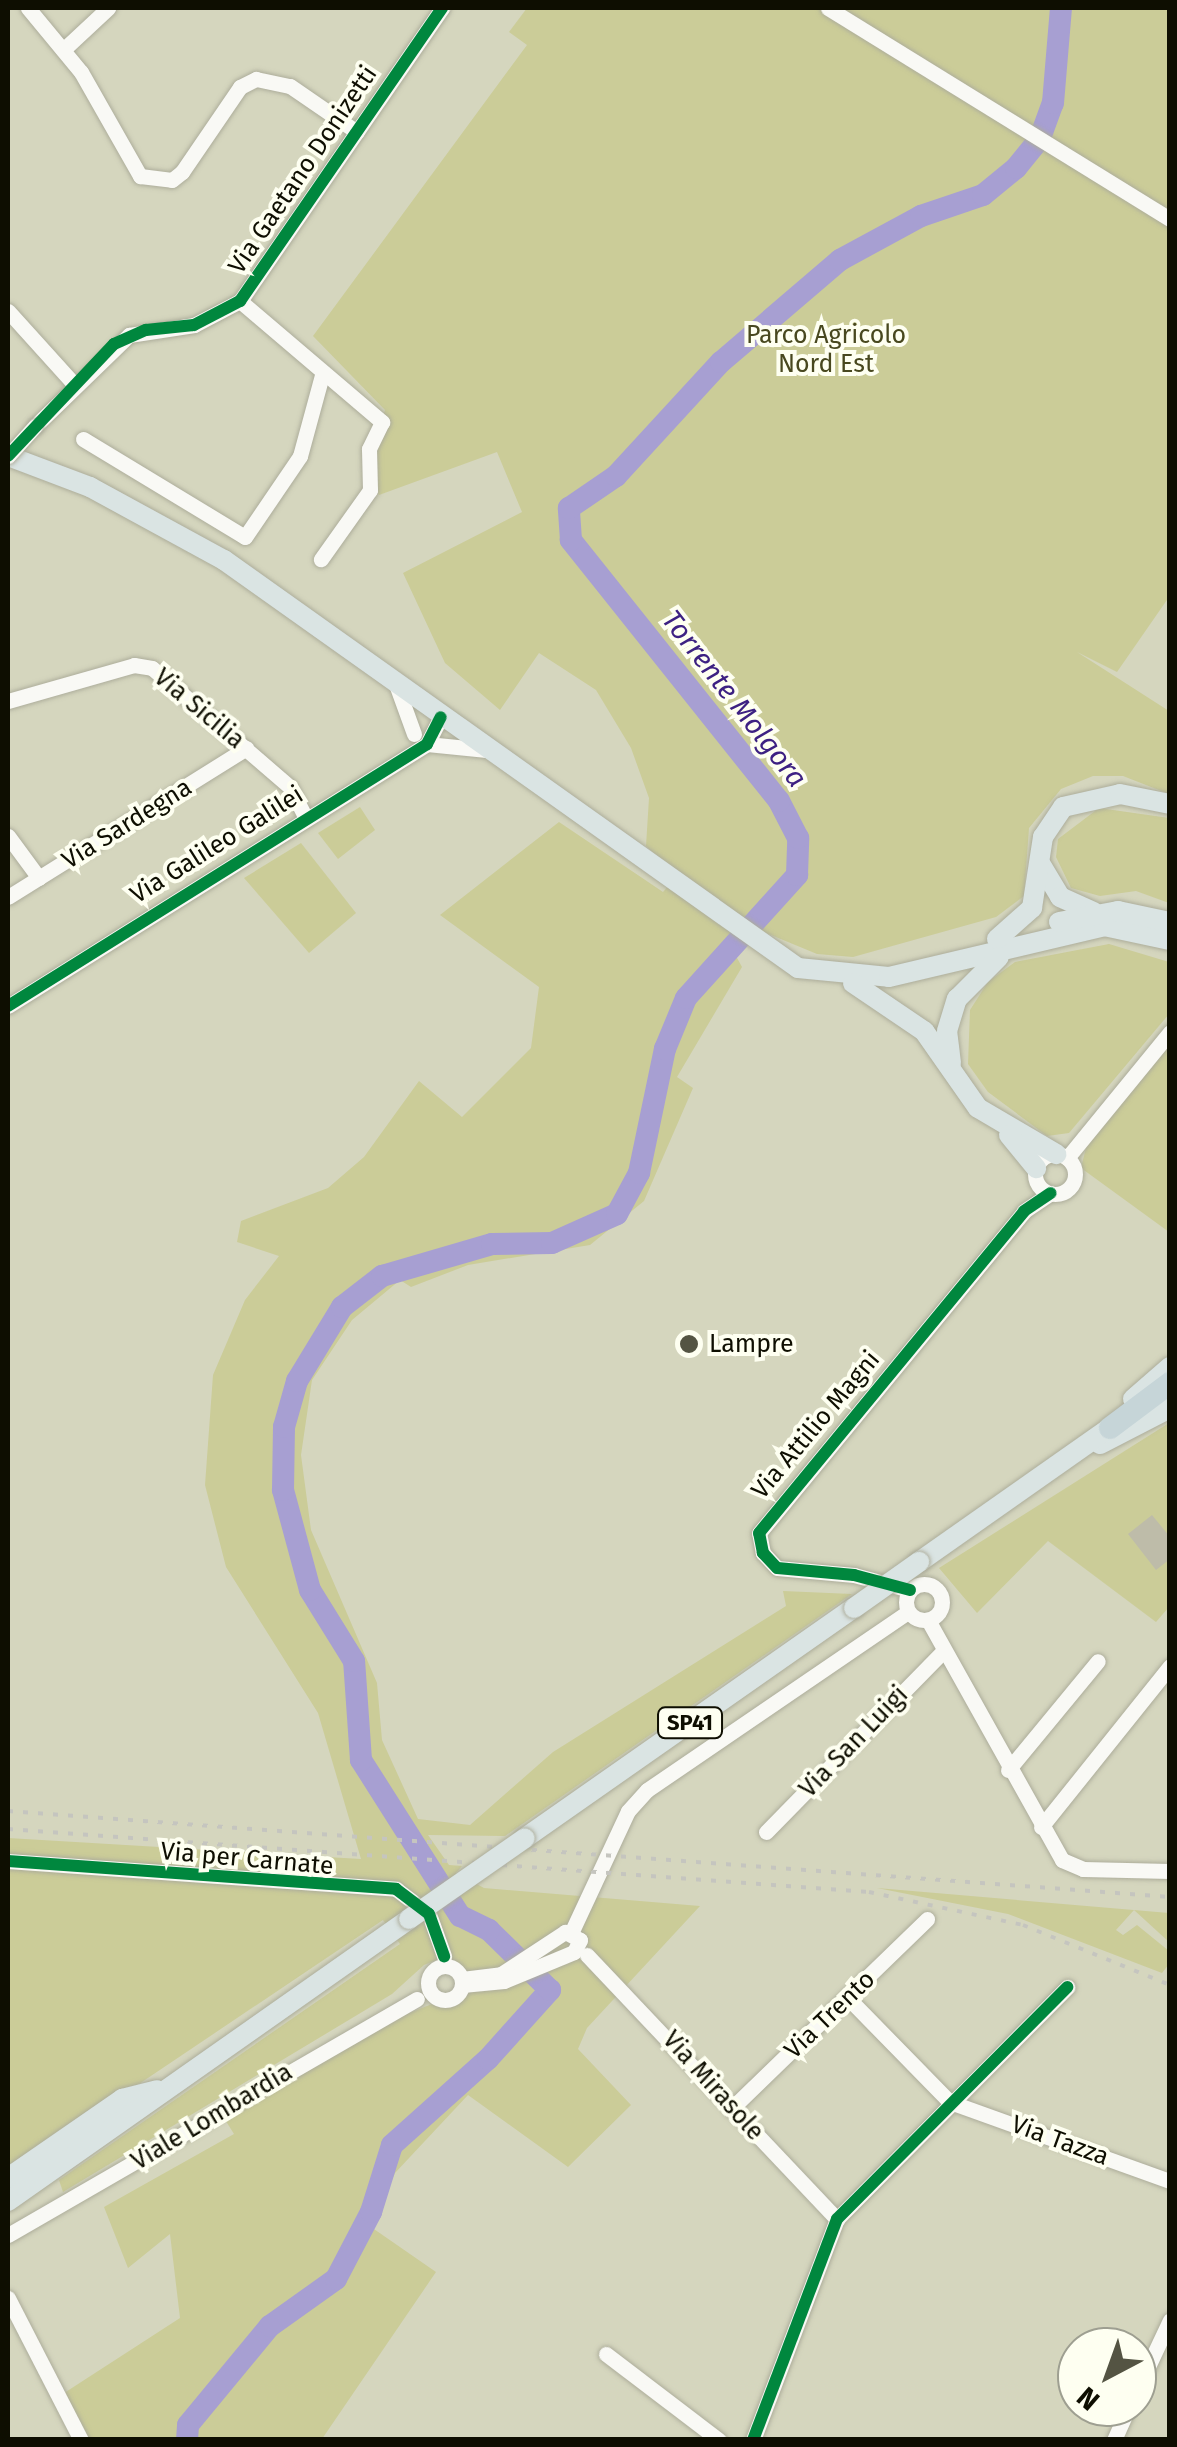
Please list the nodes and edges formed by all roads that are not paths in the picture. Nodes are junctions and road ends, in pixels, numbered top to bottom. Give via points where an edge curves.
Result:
1 (28, 8) edge
2 (108, 8) edge
3 (442, 8) edge
4 (828, 8) edge
5 (63, 50) junction
6 (357, 132) junction
7 (1170, 219) edge
8 (240, 301) junction
9 (8, 312) edge
10 (322, 375) junction
11 (73, 383) junction
12 (82, 439) dead end
13 (8, 456) edge
14 (321, 559) dead end
15 (395, 683) junction
16 (8, 701) edge
17 (441, 716) junction
18 (416, 742) junction
19 (246, 748) junction
20 (487, 750) junction
21 (1170, 804) edge
22 (306, 816) junction
23 (8, 836) edge
24 (1040, 862) junction
25 (38, 878) junction
26 (8, 898) edge
27 (1108, 918) junction
28 (1170, 922) edge
29 (997, 938) junction
30 (1170, 940) edge
31 (1024, 944) junction
32 (773, 957) junction
33 (840, 977) junction
34 (8, 1006) edge
35 (1170, 1032) edge
36 (952, 1070) junction
37 (994, 1120) junction
38 (1062, 1156) junction
39 (1036, 1174) junction
40 (1052, 1194) junction
41 (1024, 1211) junction
42 (1170, 1368) edge
43 (1170, 1383) edge
44 (1170, 1392) edge
45 (1170, 1408) edge
46 (1110, 1428) junction
47 (1050, 1470) junction
48 (910, 1590) junction
49 (908, 1612) junction
50 (928, 1620) junction
51 (942, 1652) junction
52 (1098, 1660) dead end
53 (1170, 1666) edge
54 (1008, 1770) junction
55 (1041, 1827) junction
56 (766, 1832) dead end
57 (8, 1860) edge
58 (1166, 1873) edge
59 (927, 1920) dead end
60 (579, 1944) junction
61 (452, 1971) junction
62 (1068, 1987) dead end
63 (432, 1991) junction
64 (849, 1999) junction
65 (173, 2086) junction
66 (950, 2102) junction
67 (731, 2109) junction
68 (8, 2178) edge
69 (1170, 2181) edge
70 (8, 2201) edge
71 (838, 2219) junction
72 (8, 2235) edge
73 (8, 2298) edge
74 (1170, 2320) edge
75 (1157, 2348) edge
76 (606, 2354) dead end
77 (81, 2440) edge
78 (719, 2440) edge
79 (753, 2440) edge

1 - 5 street
2 - 5 street
3 - 6 street, Via Gaetano Donizetti
4 - 7 street
5 - 6 street via 132,166 154,181 182,172 240,87 256,79 290,86
6 - 8 street, Via Gaetano Donizetti
8 - 10 street, Via Gaetano Donizetti
8 - 11 street, Via Gaetano Donizetti via 194,325 129,335
9 - 11 street
10 - 12 street via 300,456 245,537
10 - 14 street, Via Gaetano Donizetti via 382,422 369,449 370,490
11 - 13 street, Via Gaetano Donizetti, bridge
13 - 15 main road via 90,488 224,560
15 - 17 main road
15 - 18 street
16 - 19 street, Via Sicilia via 143,665
17 - 18 street, Via Galileo Galilei
17 - 20 main road
18 - 20 street
18 - 22 street, Via Galileo Galilei
19 - 22 street, Via Sicilia via 290,787
19 - 25 street, Via Sardegna
20 - 32 main road
21 - 24 main road via 1120,794 1078,800 1047,826
22 - 34 street, Via Galileo Galilei
23 - 25 street
24 - 27 main road via 1060,897
24 - 29 main road via 1032,908
25 - 26 street, Via Sardegna
27 - 28 main road
27 - 29 main road
27 - 30 main road
27 - 31 main road
29 - 32 main road via 855,967
31 - 33 main road via 889,977
31 - 36 main road via 987,963 957,999 947,1031
32 - 33 main road
33 - 36 main road via 904,1012
35 - 38 street
36 - 37 main road
37 - 38 main road
37 - 39 main road
38 - 39 street
38 - 40 street via 1072,1184
39 - 40 street
39 - 41 street, Via Attilio Magni
40 - 41 street, Via Attilio Magni
41 - 48 street, Via Attilio Magni via 759,1534 762,1554 777,1568 854,1574
42 - 47 main road
43 - 46 highway
44 - 46 highway
45 - 47 main road
46 - 47 main road, SP41
47 - 65 main road, SP41, bridge
48 - 49 street
48 - 50 street via 927,1584 938,1590 941,1608
49 - 50 street
49 - 60 street via 636,1800
50 - 51 street
51 - 54 street
51 - 56 street, Via San Luigi
52 - 54 street
53 - 55 street
54 - 55 street
55 - 58 street via 1072,1866
57 - 61 street, Via per Carnate via 396,1889 429,1914
59 - 64 street, Via Trento
60 - 61 street via 516,1971
60 - 67 street, Via Mirasole
61 - 63 street, Viale Lombardia
61 - 63 street via 451,1999
62 - 66 street
63 - 72 street, Viale Lombardia
64 - 66 street
64 - 67 street, Via Trento
65 - 68 main road via 122,2100
65 - 70 main road, SP41
66 - 69 street, Via Tazza
66 - 71 street
67 - 71 street, Via Mirasole
71 - 79 street
73 - 77 street
74 - 75 street
76 - 78 street

